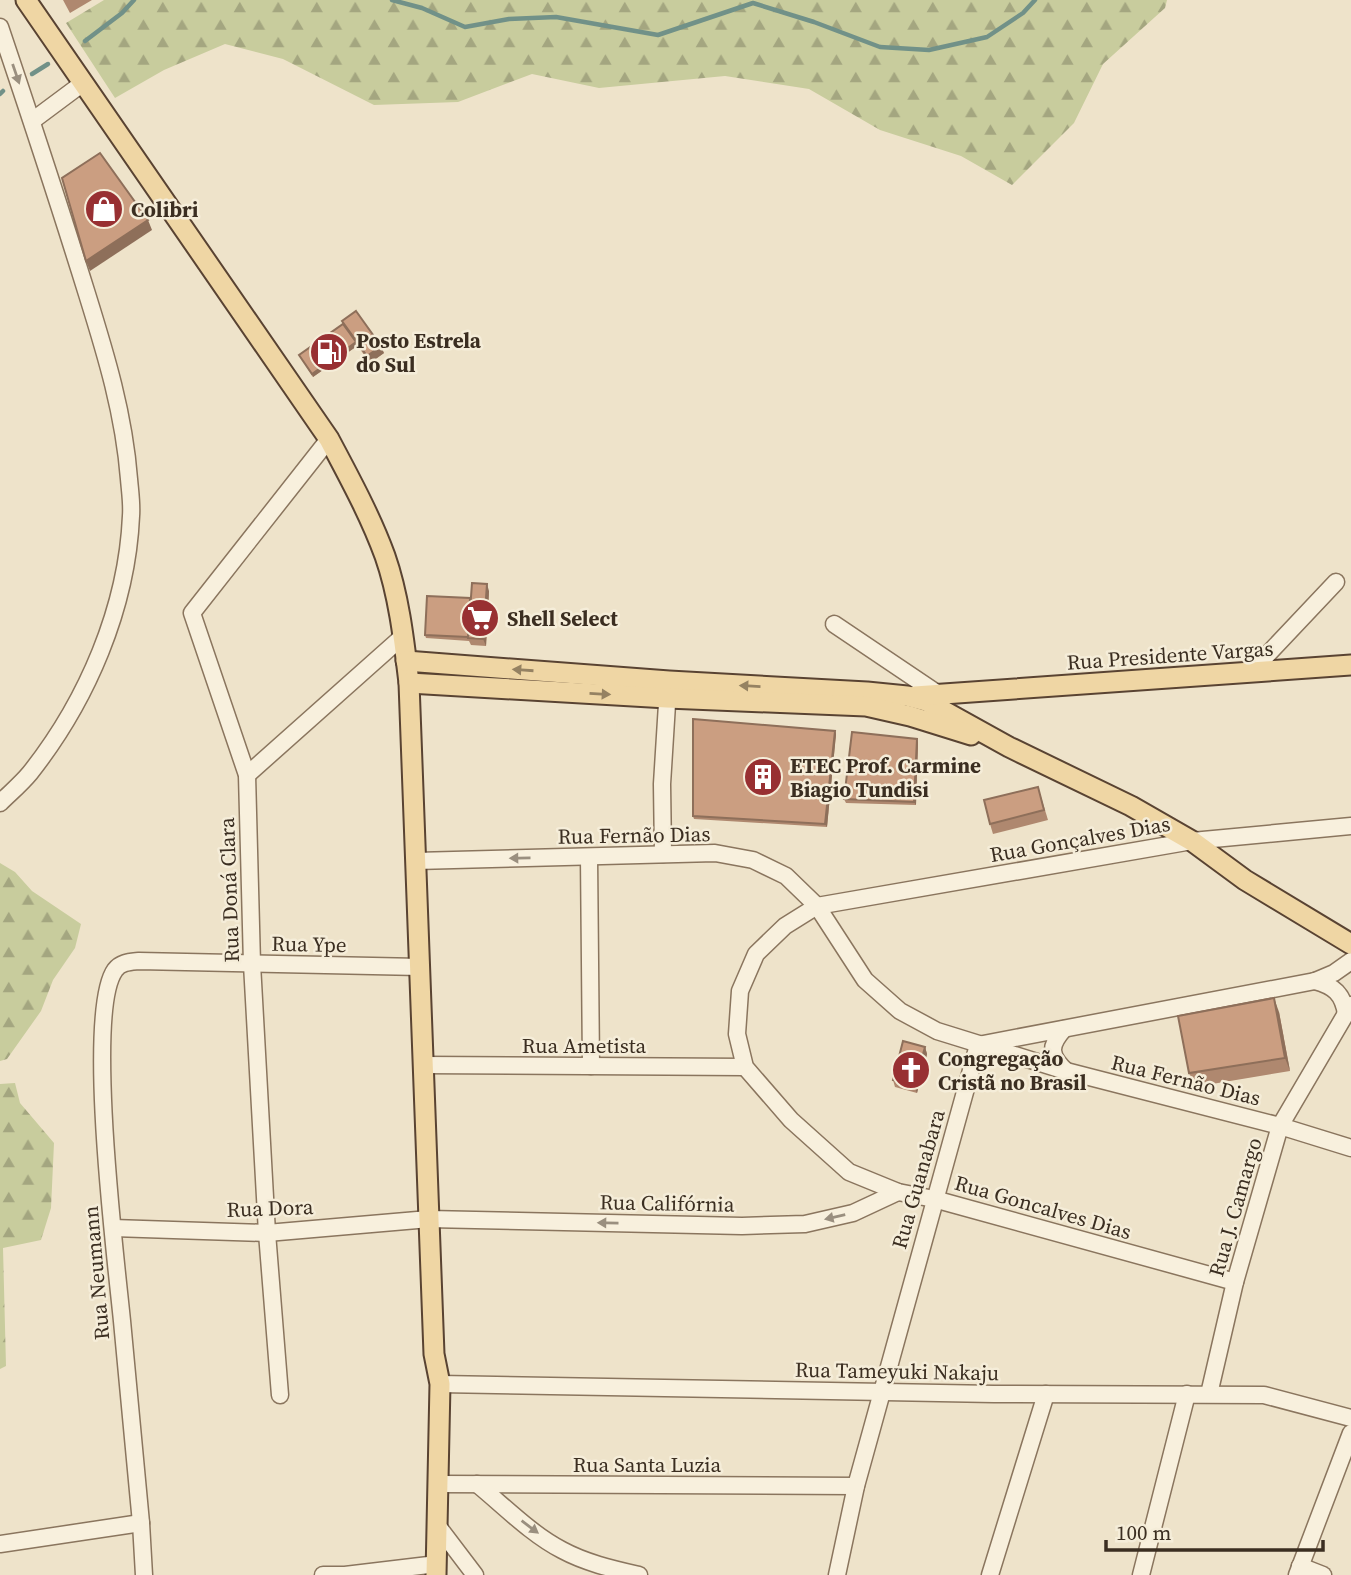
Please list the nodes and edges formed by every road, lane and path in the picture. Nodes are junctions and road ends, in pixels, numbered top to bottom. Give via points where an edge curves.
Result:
1 (26, 0) edge
2 (34, 0) edge
3 (44, 25) junction
4 (0, 27) edge
5 (83, 83) junction
6 (32, 121) junction
7 (329, 439) junction
8 (1336, 582) dead end
9 (834, 624) dead end
10 (402, 638) junction
11 (406, 661) junction
12 (1351, 665) edge
13 (1251, 672) junction
14 (409, 683) junction
15 (668, 690) junction
16 (987, 692) junction
17 (941, 702) junction
18 (909, 706) junction
19 (984, 733) junction
20 (1009, 747) junction
21 (247, 775) junction
22 (0, 803) edge
23 (1351, 826) edge
24 (1192, 841) junction
25 (663, 853) junction
26 (589, 857) junction
27 (416, 861) junction
28 (817, 906) junction
29 (1351, 944) edge
30 (1351, 961) edge
31 (253, 964) junction
32 (419, 967) junction
33 (116, 968) joint
34 (1315, 981) junction
35 (1348, 1010) edge
36 (1064, 1029) junction
37 (978, 1045) junction
38 (423, 1065) junction
39 (591, 1066) junction
40 (745, 1067) junction
41 (1066, 1071) junction
42 (1280, 1126) junction
43 (1351, 1148) edge
44 (898, 1192) junction
45 (934, 1199) junction
46 (429, 1219) junction
47 (113, 1228) junction
48 (267, 1233) junction
49 (1235, 1282) junction
50 (440, 1384) junction
51 (881, 1391) junction
52 (1046, 1394) junction
53 (1187, 1394) junction
54 (1209, 1394) junction
55 (280, 1395) dead end
56 (1351, 1418) edge
57 (1351, 1433) edge
58 (438, 1483) junction
59 (477, 1484) junction
60 (856, 1486) junction
61 (141, 1523) junction
62 (437, 1525) junction
63 (0, 1544) edge
64 (437, 1569) edge
65 (1298, 1571) edge
66 (144, 1575) edge
67 (323, 1575) edge
68 (475, 1575) edge
69 (639, 1575) edge
70 (837, 1575) edge
71 (990, 1575) edge
72 (1141, 1575) edge
73 (1323, 1575) edge

1 - 3 main road
2 - 3 main road
3 - 5 main road
4 -> 6 street
5 - 6 street
5 - 7 main road
6 - 22 street via 115,387 126,442 132,515 117,601 89,676 68,719 29,774
7 - 10 main road via 385,557
7 - 21 street, Rua Doná Clara via 192,612
8 - 13 street
9 - 17 street
10 - 11 main road
10 - 21 street
11 - 14 main road
15 -> 11 main road
12 - 13 main road, Rua Presidente Vargas
13 - 16 main road, Rua Presidente Vargas
14 -> 15 main road
14 - 27 main road
15 - 18 main road
15 - 25 street
16 - 17 main road, Rua Presidente Vargas
16 - 19 main road via 975,710
17 - 18 main road
17 - 19 main road
18 - 20 main road
19 - 20 main road
20 - 24 main road
21 - 31 street, Rua Doná Clara
23 - 24 street, Rua Gonçalves Dias
24 - 28 street, Rua Gonçalves Dias
24 - 29 main road via 1245,880
25 - 26 street, Rua Fernão Dias
25 - 28 street, Rua Fernão Dias via 715,853 753,860 786,876
26 -> 27 street, Rua Fernão Dias
26 - 39 street
27 - 32 main road
28 - 37 street, Rua Fernão Dias via 865,980 900,1011 937,1031
28 - 40 street, Rua Goncalves Dias via 785,926 756,954 740,991 737,1034
30 - 34 street
31 - 32 street, Rua Ype
31 - 33 street, Rua Ype via 139,961
31 - 48 street, Rua Doná Clara
32 - 38 main road
33 - 47 street, Rua Neumann via 104,1016 103,1062
34 - 35 street via 1337,991
34 - 36 street
35 - 42 street, Rua J. Camargo
36 - 37 street
36 - 41 street via 1052,1052
37 - 41 street, Rua Fernão Dias
37 - 45 street, Rua Guanabara
38 - 39 street, Rua Ametista
38 - 46 main road
39 - 40 street, Rua Ametista
40 - 44 street, Rua Goncalves Dias via 791,1120 849,1172
41 - 42 street, Rua Fernão Dias
42 - 43 street, Rua Fernão Dias
42 - 49 street, Rua J. Camargo
44 - 45 street, Rua Goncalves Dias
44 -> 46 street, Rua Califórnia via 853,1213 805,1224
45 - 49 street, Rua Goncalves Dias
45 - 51 street, Rua Guanabara
46 - 48 street, Rua Dora
46 - 50 main road via 434,1354
47 - 48 street, Rua Dora
47 - 61 street, Rua Neumann
48 - 55 street, Rua Doná Clara
49 - 54 street, Rua J. Camargo
50 - 51 street, Rua Tameyuki Nakaju
50 - 58 main road
51 - 52 street, Rua Tameyuki Nakaju
51 - 60 street, Rua Guanabara
52 - 53 street, Rua Tameyuki Nakaju
52 - 71 street
53 - 54 street, Rua Tameyuki Nakaju
53 - 72 street
54 - 56 street, Rua Tameyuki Nakaju via 1264,1395
57 - 65 street
58 - 59 street, Rua Santa Luzia
58 - 62 main road
59 - 60 street, Rua Santa Luzia
59 -> 69 street via 561,1550
60 - 70 street, Rua Guanabara
61 - 63 street
61 - 66 street, Rua Neumann
62 - 64 main road
62 - 68 street
64 - 67 street
65 - 73 street

